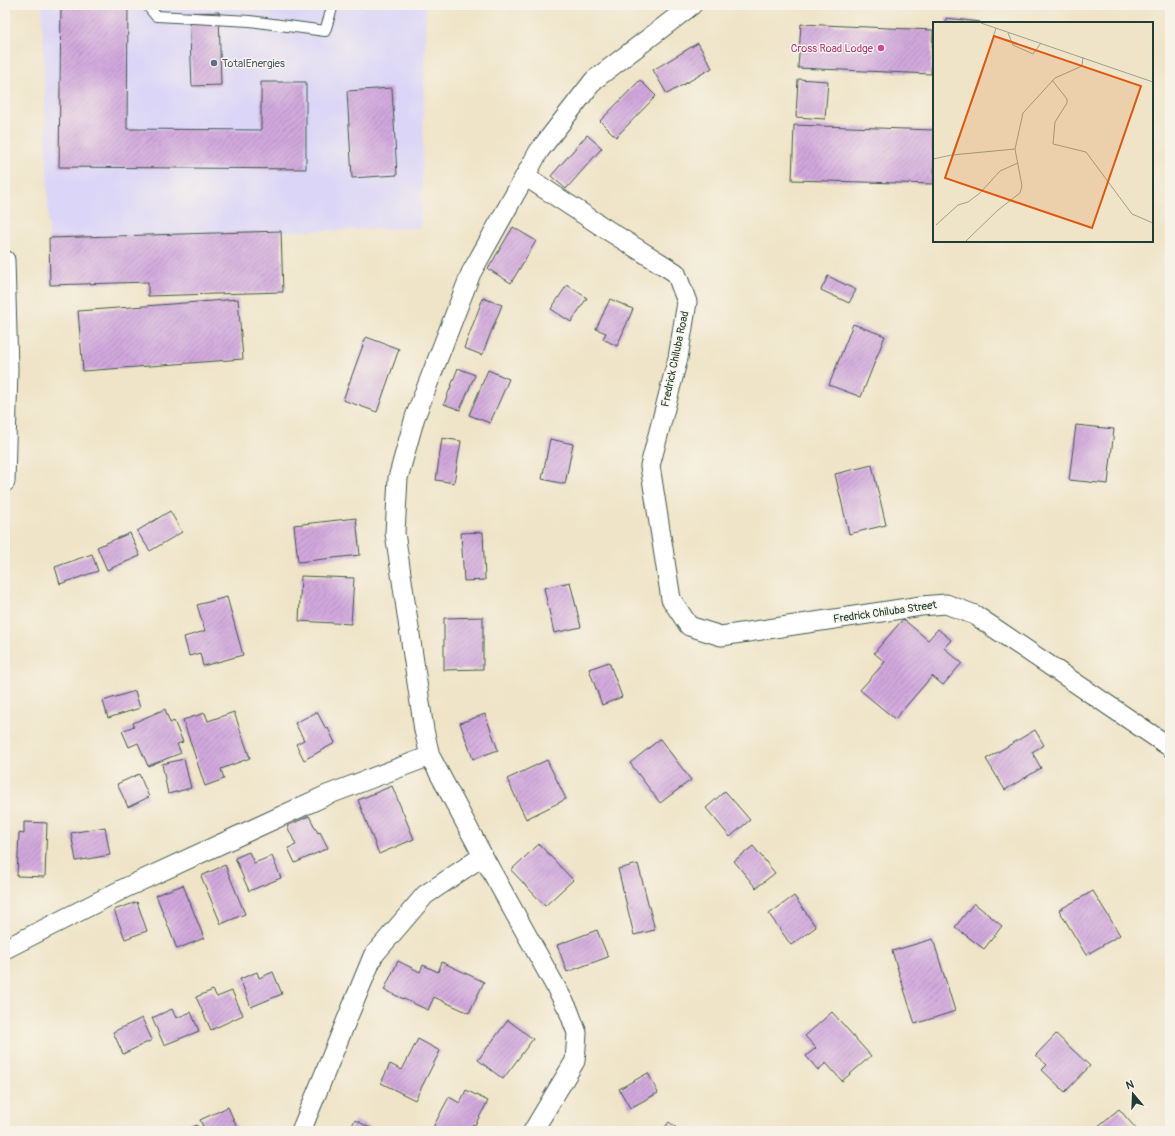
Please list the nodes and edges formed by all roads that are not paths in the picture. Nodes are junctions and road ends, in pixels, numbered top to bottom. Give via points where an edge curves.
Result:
1 (146, 5) edge
2 (333, 5) edge
3 (692, 5) edge
4 (525, 176) junction
5 (5, 260) edge
6 (5, 482) edge
7 (671, 599) joint
8 (1170, 747) edge
9 (430, 756) junction
10 (483, 856) junction
11 (5, 949) edge
12 (301, 1131) edge
13 (533, 1131) edge

1 - 2 lane via 156,16 250,20 325,31
3 - 4 street via 594,80 539,151
4 - 7 street, Fredrick Chiluba Road via 676,273 687,302 678,358 650,466
4 - 9 street via 471,273 415,417 398,478 395,533
5 - 6 street via 8,369
7 - 8 street, Fredrick Chiluba Street via 689,626 721,636 946,604 975,615
9 - 10 street
9 - 11 street via 327,795 125,888
10 - 12 street via 425,895 373,956
10 - 13 street via 568,1009 577,1033 575,1061

